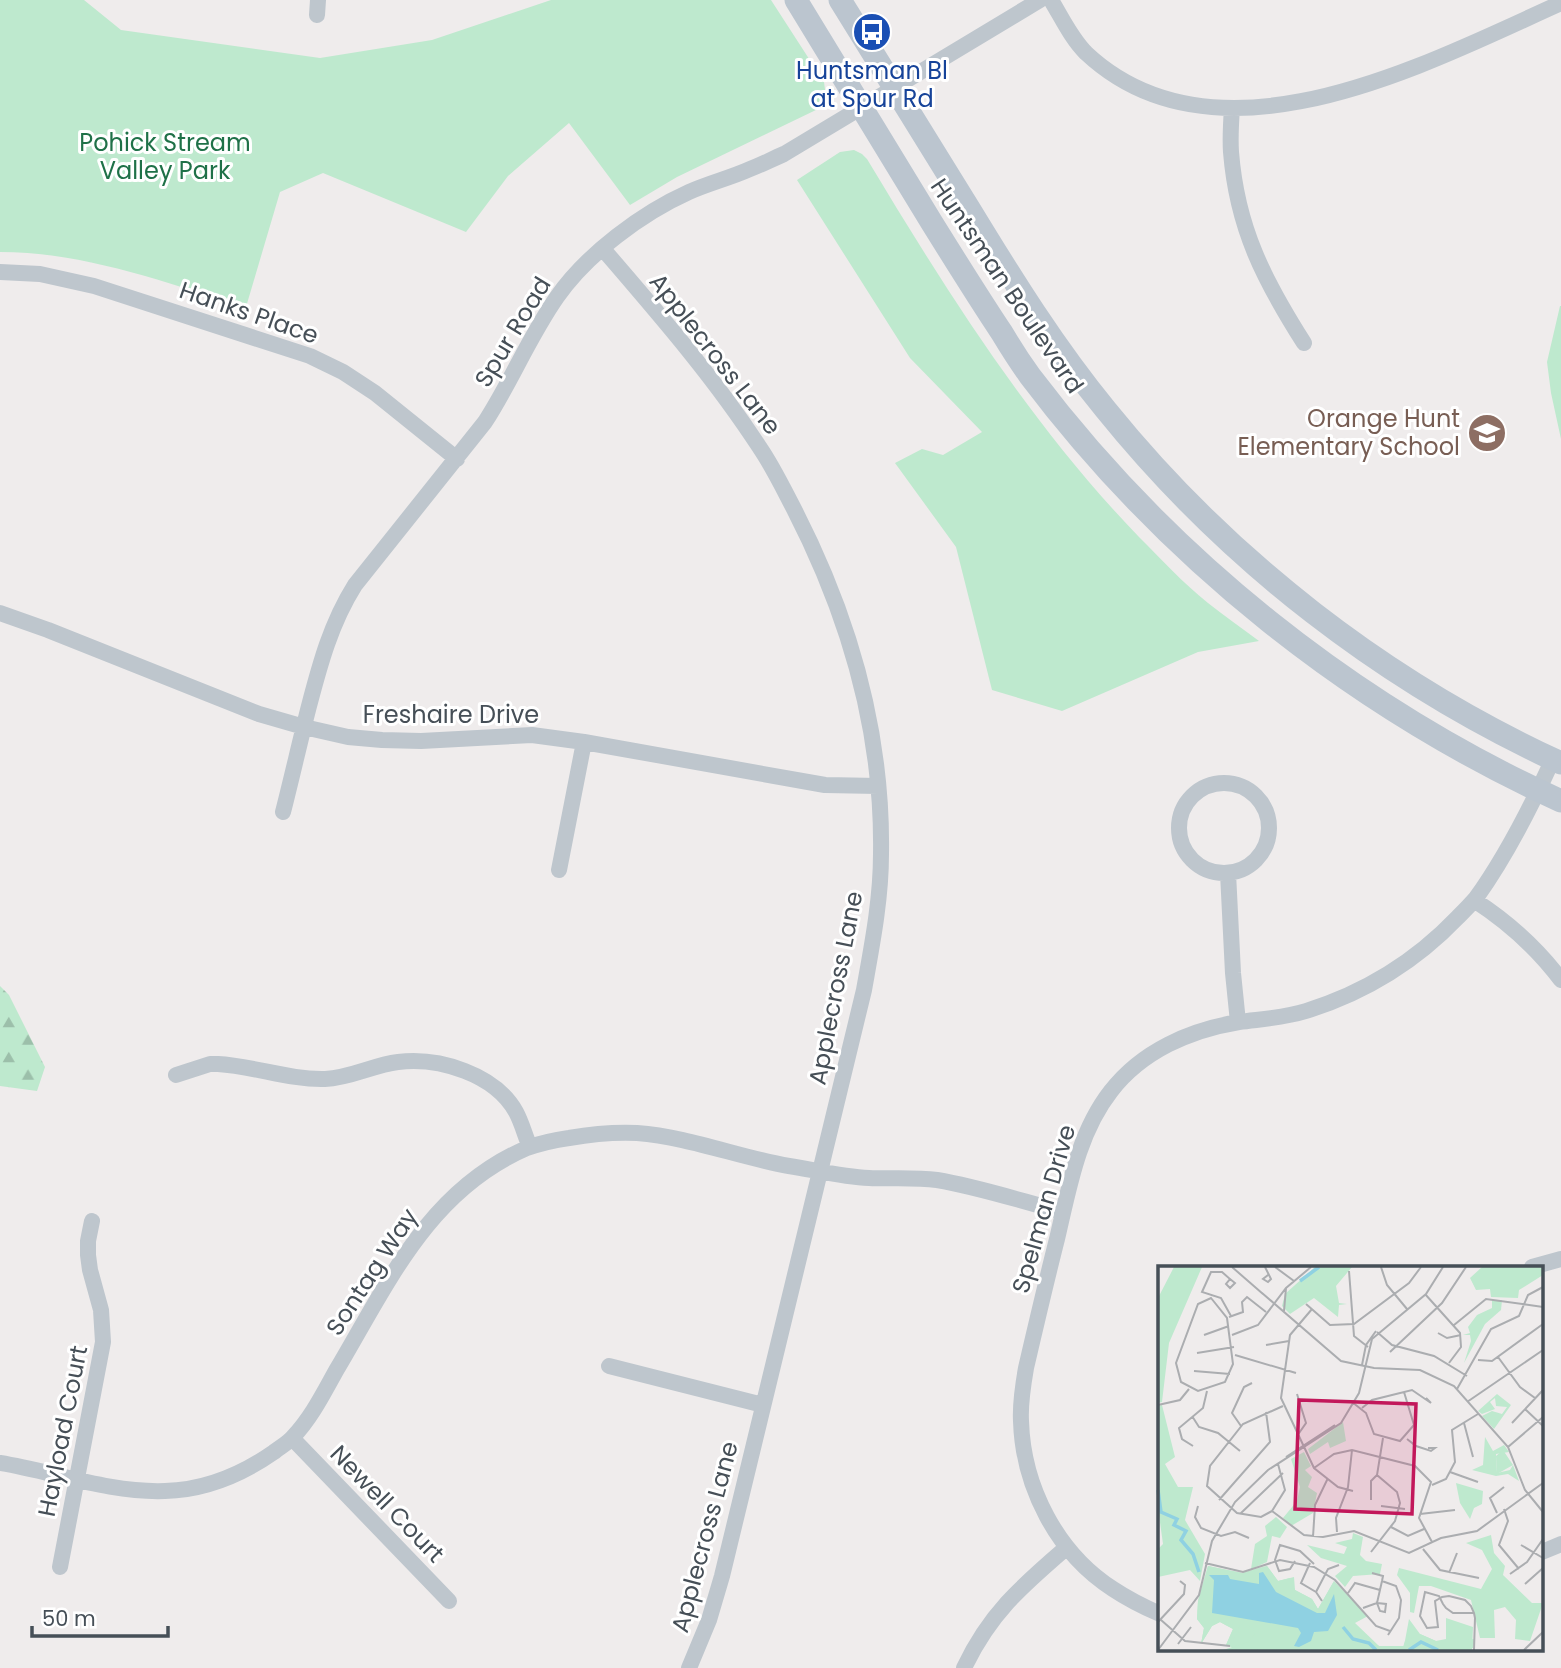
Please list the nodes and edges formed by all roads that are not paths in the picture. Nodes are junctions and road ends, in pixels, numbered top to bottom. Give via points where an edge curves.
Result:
1 (796, 0) edge
2 (840, 0) edge
3 (1040, 0) edge
4 (1051, 0) edge
5 (1561, 3) edge
6 (894, 88) junction
7 (861, 107) junction
8 (1232, 108) junction
9 (603, 249) junction
10 (0, 272) edge
11 (1304, 343) dead end
12 (457, 459) junction
13 (1, 616) edge
14 (304, 727) junction
15 (584, 741) junction
16 (1557, 761) edge
17 (878, 786) junction
18 (1538, 791) junction
19 (1561, 801) edge
20 (283, 812) dead end
21 (559, 870) dead end
22 (1228, 873) junction
23 (1474, 900) junction
24 (1561, 980) edge
25 (1238, 1022) junction
26 (176, 1075) dead end
27 (530, 1147) junction
28 (821, 1171) junction
29 (1063, 1212) junction
30 (92, 1221) dead end
31 (1561, 1259) edge
32 (1536, 1266) edge
33 (610, 1366) dead end
34 (763, 1405) junction
35 (292, 1438) junction
36 (0, 1463) edge
37 (77, 1479) junction
38 (1561, 1544) edge
39 (1066, 1548) junction
40 (1544, 1551) edge
41 (60, 1567) dead end
42 (449, 1601) dead end
43 (1158, 1613) edge
44 (689, 1668) edge
45 (964, 1668) edge

1 - 7 street, Huntsman Boulevard
2 - 6 street, Huntsman Boulevard
3 - 6 street, Spur Road
4 - 8 street via 1086,52 1119,78 1188,105
5 - 8 street via 1378,82 1297,102
6 - 7 street, Spur Road
6 - 16 street, Huntsman Boulevard via 1047,331 1105,409 1182,497 1269,578 1372,656 1460,711
7 - 9 street, Spur Road via 784,154 657,208
7 - 18 street, Huntsman Boulevard via 1029,375 1119,482 1208,570 1314,657 1443,741
8 - 11 street via 1230,149 1242,218 1264,275
9 - 12 street, Spur Road via 559,295 496,405
9 - 17 street, Applecross Lane via 735,411 800,521 859,669
10 - 12 street, Hanks Place via 40,274 94,286 310,356 375,393
12 - 14 street, Spur Road via 346,600 324,649
13 - 14 street, Freshaire Drive via 48,630 258,714
14 - 15 street, Freshaire Drive via 382,740 517,735
14 - 20 street, Spur Road
15 - 17 street, Freshaire Drive via 825,785
15 - 21 street
16 - 18 street, Spelman Drive
17 - 28 street, Applecross Lane via 881,852 874,933
18 - 19 street, Huntsman Boulevard
18 - 23 street, Spelman Drive via 1501,861
22 - 22 street via 1193,861 1180,839 1181,813 1187,802 1207,786 1220,783 1244,788 1255,796 1269,831 1260,855
22 - 25 street
23 - 24 street via 1514,929
23 - 25 street, Spelman Drive via 1442,934 1374,983 1306,1012
25 - 29 street, Spelman Drive via 1160,1048 1113,1088 1086,1132
26 - 27 street via 218,1063 323,1079 399,1062 443,1064 476,1076 507,1100
27 - 28 street, Sontag Way via 579,1136 637,1133
27 - 35 street, Sontag Way via 477,1177 430,1220
28 - 29 street, Sontag Way via 936,1180
28 - 34 street, Applecross Lane
29 - 39 street, Spelman Drive via 1026,1368 1021,1420 1035,1493
30 - 37 street, Hayload Court via 88,1255 103,1342
31 - 32 street
33 - 34 street
34 - 44 street, Applecross Lane via 723,1576
35 - 37 street, Sontag Way via 240,1473 195,1488 137,1491
35 - 42 street, Newell Court
36 - 37 street, Sontag Way
37 - 41 street, Hayload Court
38 - 40 street
39 - 43 street, Spelman Drive via 1111,1588
39 - 45 street via 1001,1609

